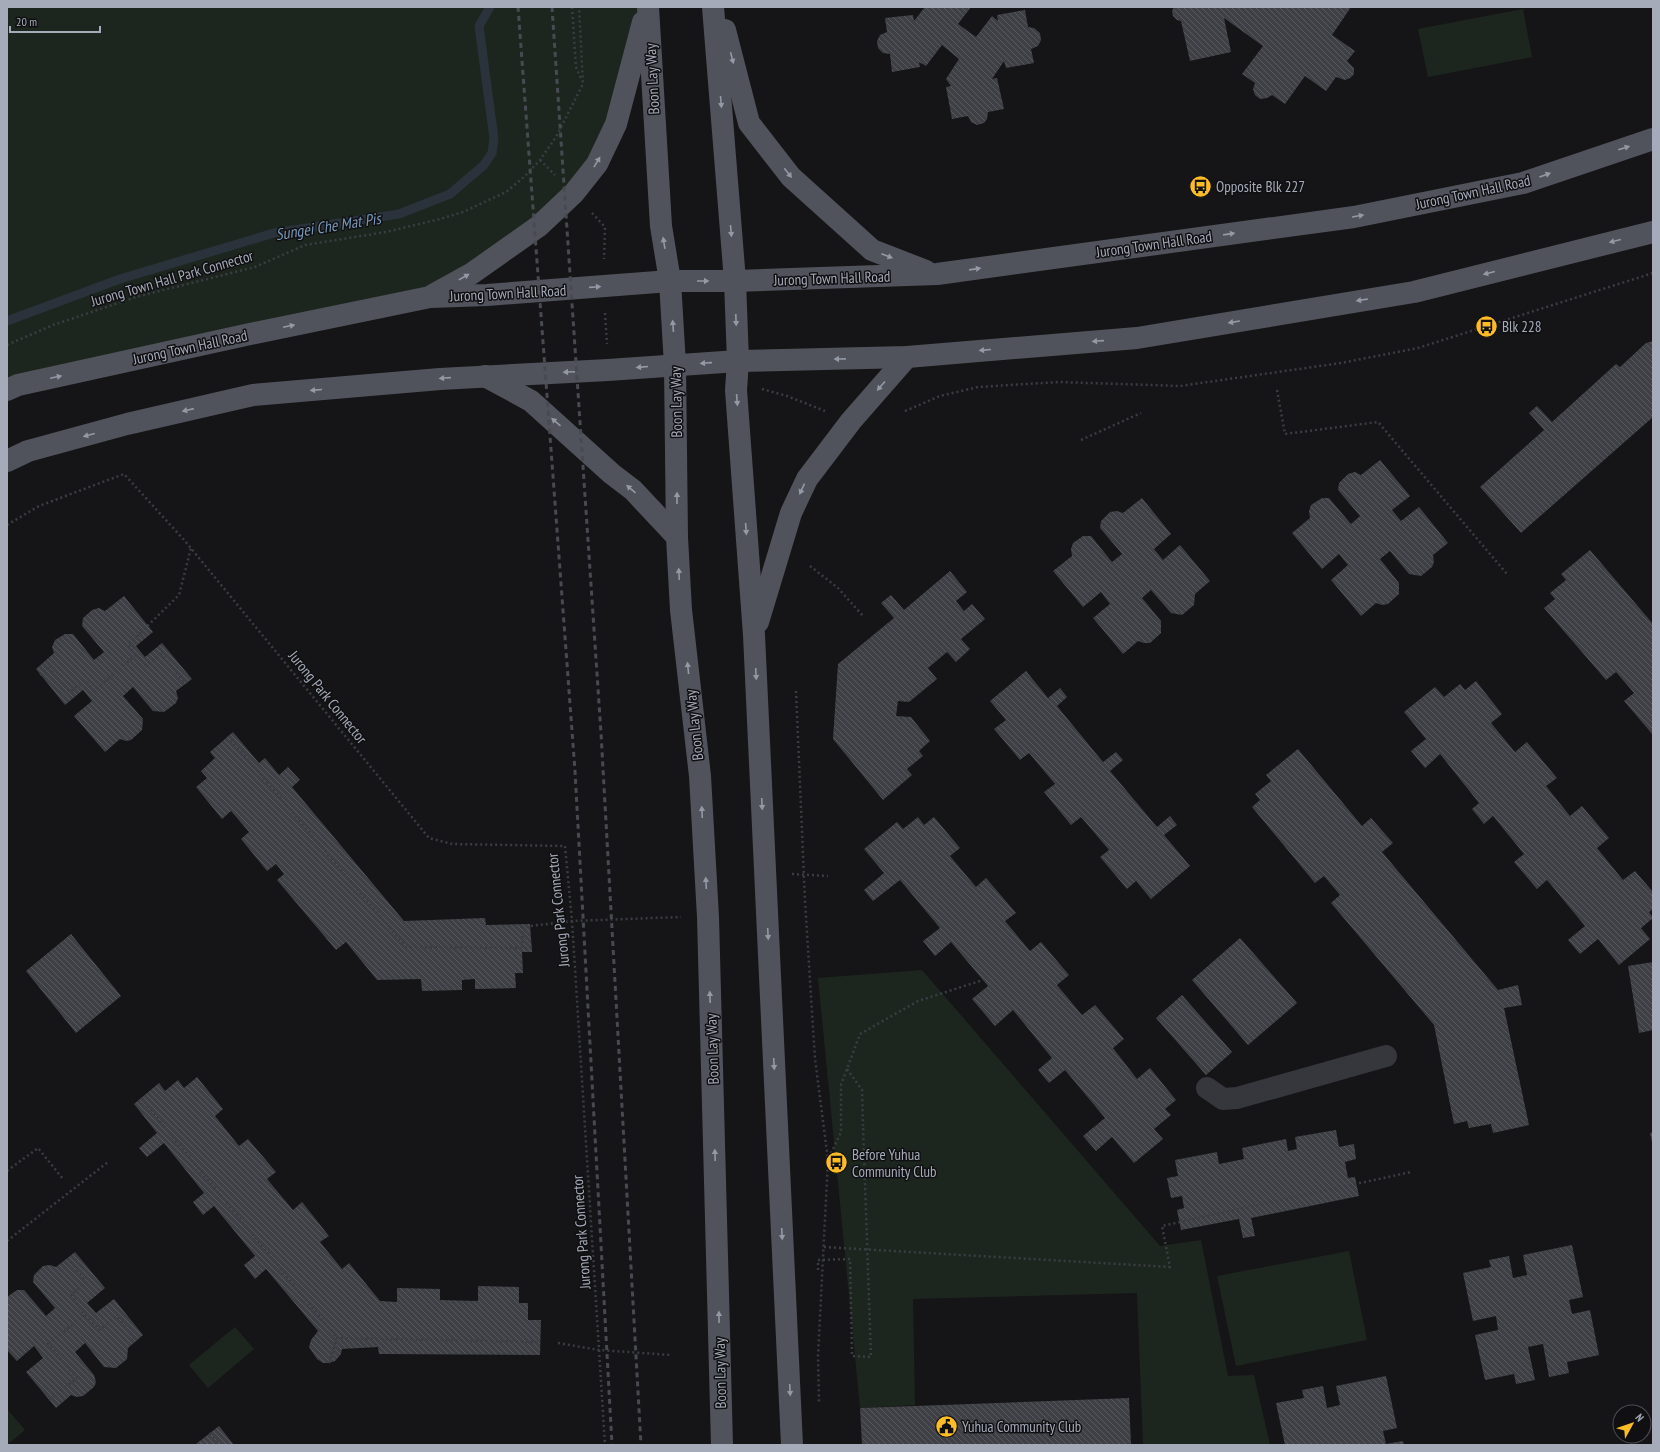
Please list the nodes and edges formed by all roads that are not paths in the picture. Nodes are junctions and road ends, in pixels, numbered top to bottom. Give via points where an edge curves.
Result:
1 (647, 7) edge
2 (713, 7) edge
3 (719, 7) edge
4 (1653, 139) edge
5 (1653, 232) edge
6 (937, 274) junction
7 (670, 281) junction
8 (735, 281) junction
9 (430, 297) junction
10 (907, 357) junction
11 (738, 361) junction
12 (675, 364) junction
13 (484, 376) junction
14 (7, 390) edge
15 (7, 461) edge
16 (677, 537) junction
17 (754, 635) junction
18 (1386, 1056) dead end
19 (1207, 1088) dead end
20 (722, 1445) edge
21 (792, 1445) edge

7 -> 1 main road, Boon Lay Way via 661,226
9 -> 1 main road via 471,274 540,226 574,193 597,164 616,124
2 -> 8 main road
3 -> 6 main road via 749,123 793,180 872,250
6 -> 4 main road, Jurong Town Hall Road via 1369,214 1523,183
5 -> 10 main road via 1414,292 1137,338
6 - 8 main road, Jurong Town Hall Road
7 -> 8 main road, Jurong Town Hall Road
9 -> 7 main road, Jurong Town Hall Road
12 -> 7 main road, Boon Lay Way
8 -> 11 main road
14 -> 9 main road, Jurong Town Hall Road via 18,385 227,339
10 -> 11 main road
10 -> 17 main road via 851,421 807,479 791,513
11 -> 12 main road
11 -> 17 main road via 736,390
12 -> 13 main road
16 -> 12 main road, Boon Lay Way
13 -> 15 main road via 253,395 127,424 28,452
16 -> 13 main road via 633,490 532,401
20 -> 16 main road, Boon Lay Way via 708,917 700,776 681,610
17 -> 21 main road
18 - 19 lane via 1237,1098 1223,1099

